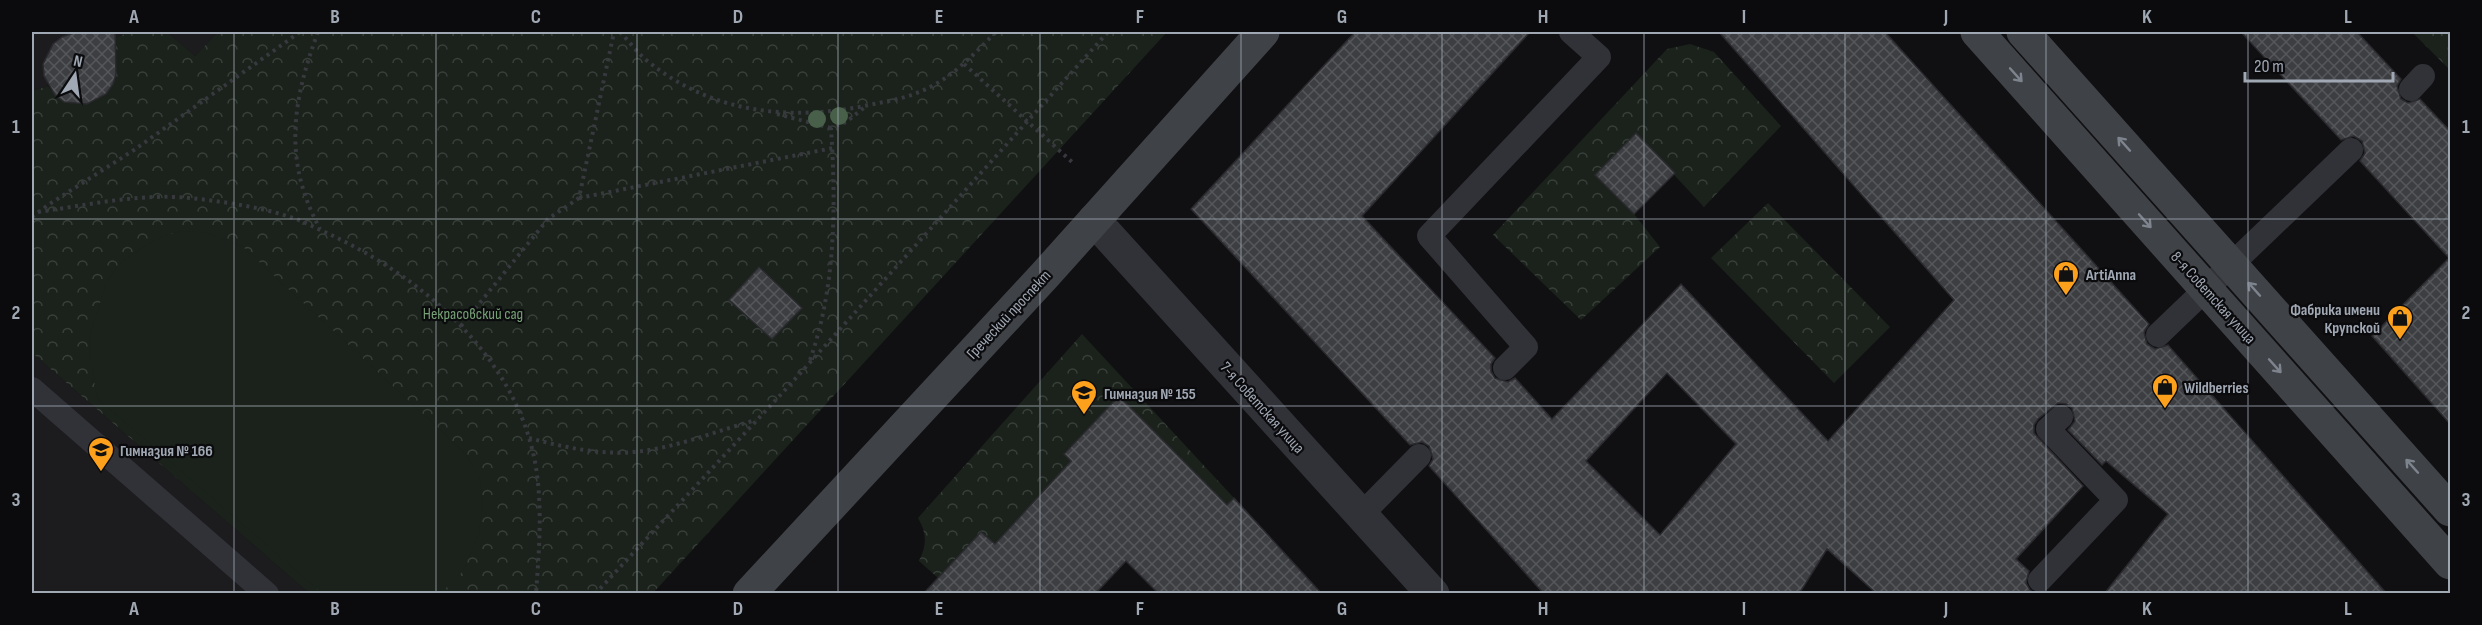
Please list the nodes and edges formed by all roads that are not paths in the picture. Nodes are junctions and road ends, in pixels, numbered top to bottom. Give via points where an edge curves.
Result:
1 (1263, 32) edge
2 (1570, 32) edge
3 (1977, 32) edge
4 (2023, 32) edge
5 (2351, 150) dead end
6 (1094, 220) junction
7 (2232, 264) junction
8 (2206, 289) junction
9 (2158, 335) dead end
10 (1505, 368) dead end
11 (32, 389) edge
12 (2061, 417) dead end
13 (1419, 456) dead end
14 (2450, 509) edge
15 (1361, 514) junction
16 (2426, 535) junction
17 (2451, 563) edge
18 (2040, 580) dead end
19 (267, 594) edge
20 (749, 594) edge
21 (1433, 594) edge

1 - 6 street, Греческий проспект
2 - 10 lane via 1599,57 1429,236 1526,347
3 -> 8 street, 8-я Советская улица
7 -> 4 street
5 - 7 lane
6 - 15 street, 7-я Советская улица
6 - 20 street, Греческий проспект
7 - 8 lane
14 -> 7 street
8 - 9 lane
8 -> 16 street, 8-я Советская улица
11 - 19 lane
12 - 18 lane via 2048,429 2116,500
13 - 15 lane
14 - 16 lane
15 - 21 street, 7-я Советская улица
16 - 17 street, 8-я Советская улица

